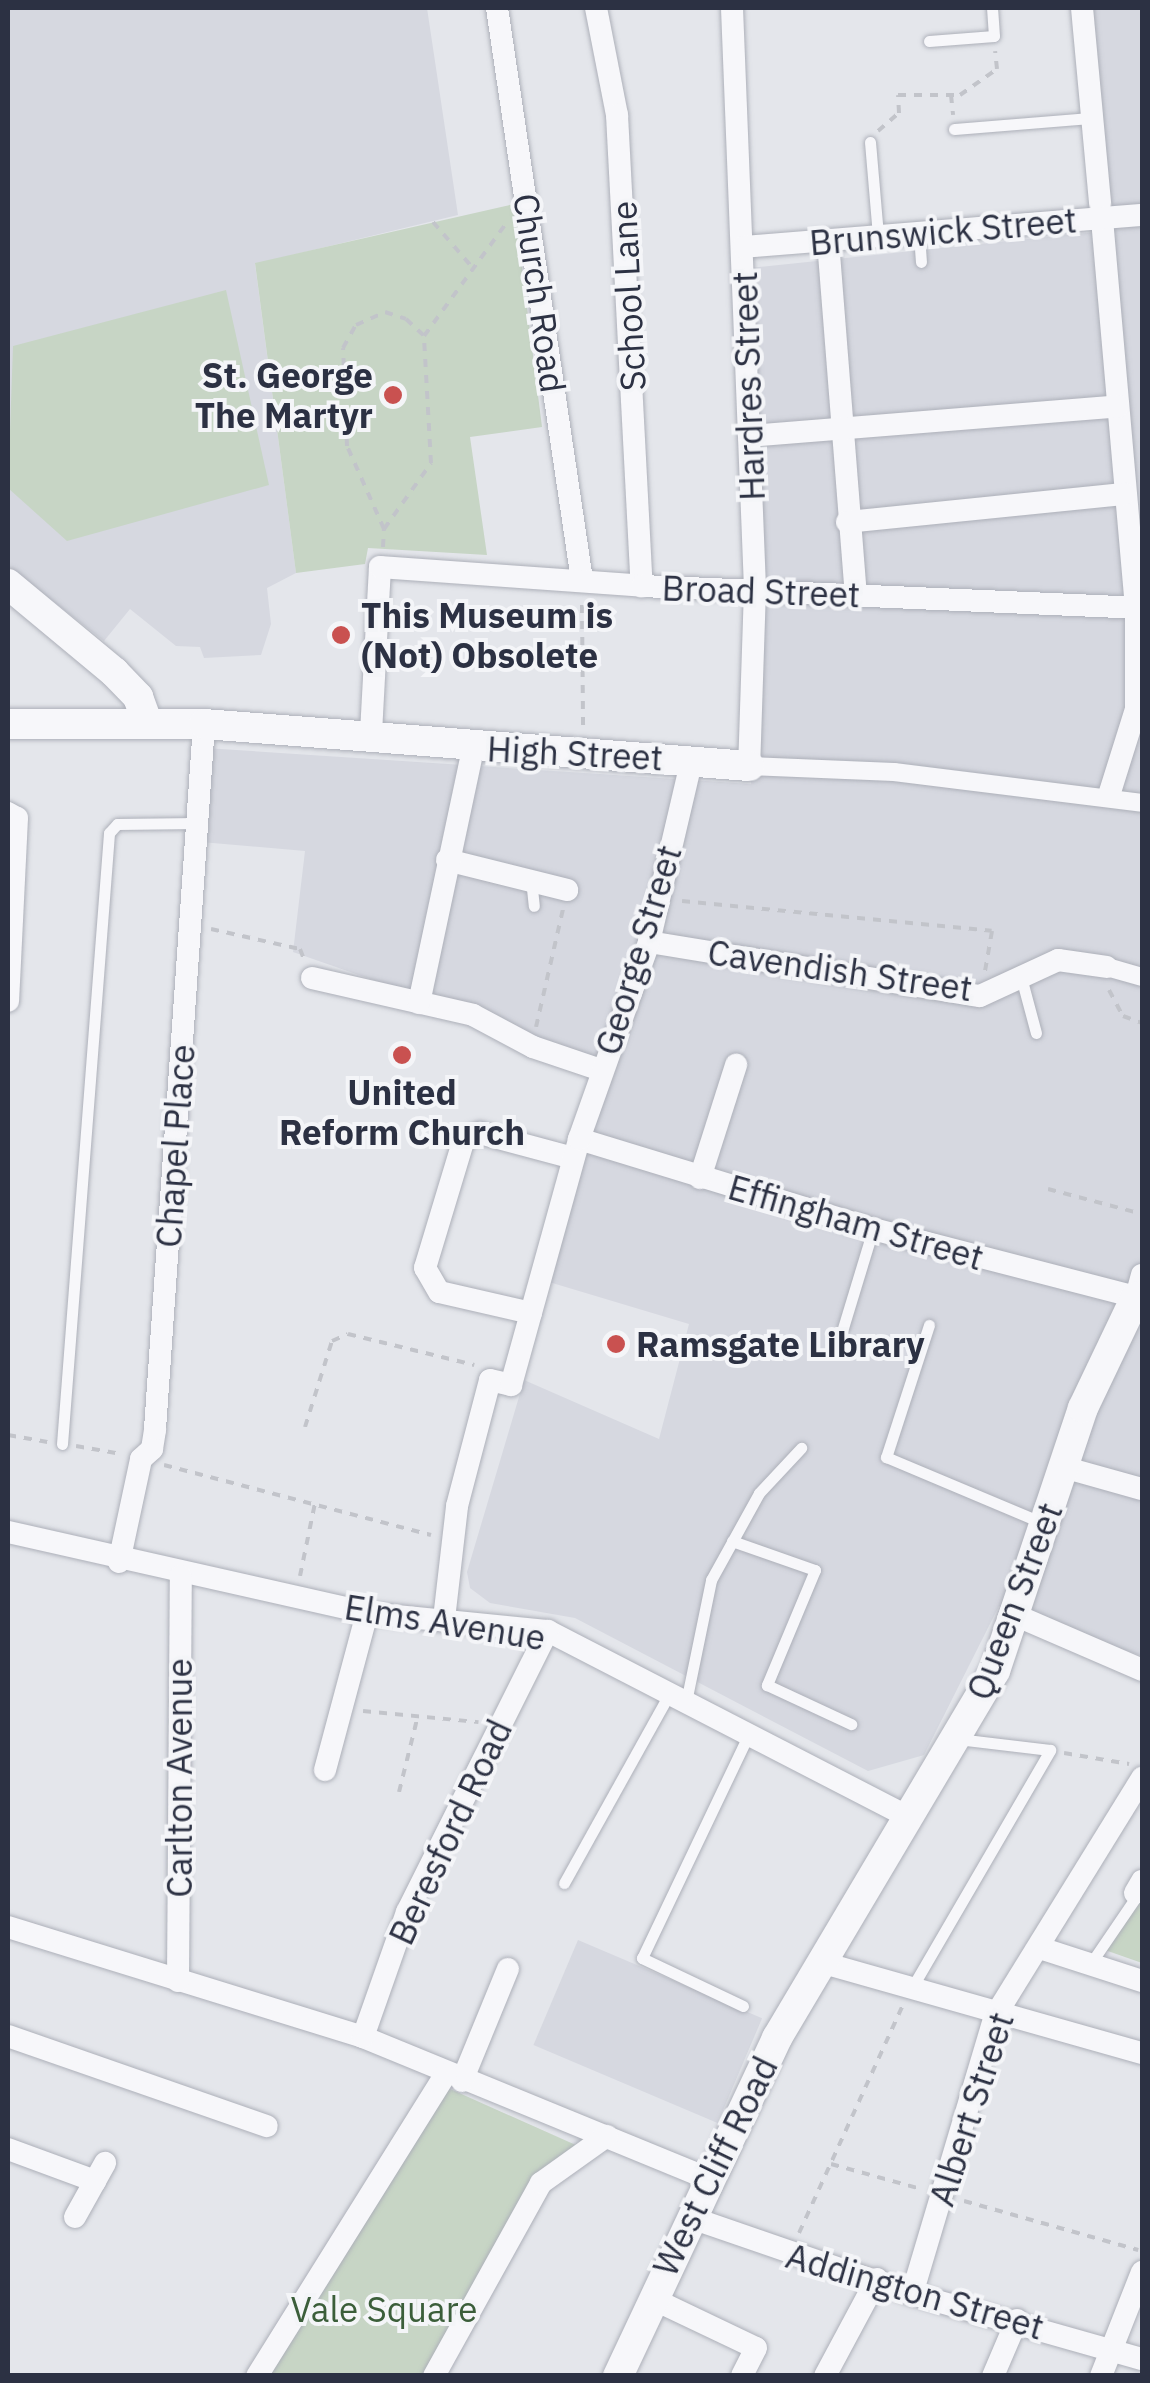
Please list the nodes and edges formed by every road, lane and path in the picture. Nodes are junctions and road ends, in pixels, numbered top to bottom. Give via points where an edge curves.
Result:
1 (496, 8) edge
2 (596, 8) edge
3 (732, 8) edge
4 (992, 8) edge
5 (1082, 8) edge
6 (994, 36) junction
7 (928, 41) dead end
8 (1091, 118) junction
9 (954, 129) dead end
10 (870, 142) joint
11 (527, 200) junction
12 (1101, 211) junction
13 (1142, 215) edge
14 (433, 222) dead end
15 (919, 234) junction
16 (878, 236) junction
17 (828, 241) junction
18 (743, 247) junction
19 (921, 262) dead end
20 (472, 268) junction
21 (424, 336) junction
22 (1118, 406) junction
23 (840, 429) junction
24 (750, 436) junction
25 (1125, 494) junction
26 (847, 522) junction
27 (384, 529) junction
28 (380, 567) junction
29 (582, 580) junction
30 (8, 584) edge
31 (642, 586) junction
32 (755, 589) junction
33 (856, 593) junction
34 (1139, 608) edge
35 (147, 722) junction
36 (8, 724) edge
37 (204, 724) junction
38 (371, 733) junction
39 (473, 749) junction
40 (581, 755) junction
41 (692, 759) junction
42 (749, 766) junction
43 (1110, 795) junction
44 (1142, 804) edge
45 (8, 813) edge
46 (197, 823) junction
47 (446, 860) junction
48 (531, 879) junction
49 (567, 890) joint
50 (660, 898) junction
51 (534, 906) dead end
52 (191, 925) junction
53 (648, 942) junction
54 (1102, 966) junction
55 (1142, 977) edge
56 (312, 978) joint
57 (1021, 978) junction
58 (980, 996) junction
59 (8, 1001) edge
60 (420, 1003) junction
61 (1142, 1023) edge
62 (1036, 1033) dead end
63 (533, 1047) junction
64 (736, 1065) dead end
65 (601, 1070) junction
66 (576, 1149) junction
67 (700, 1178) junction
68 (1048, 1190) dead end
69 (1142, 1214) edge
70 (874, 1229) junction
71 (1140, 1291) edge
72 (531, 1313) junction
73 (929, 1325) dead end
74 (844, 1328) dead end
75 (490, 1380) junction
76 (305, 1427) dead end
77 (8, 1435) edge
78 (62, 1444) junction
79 (801, 1448) dead end
80 (141, 1460) junction
81 (1064, 1467) junction
82 (1142, 1490) edge
83 (315, 1502) junction
84 (1045, 1523) junction
85 (8, 1532) edge
86 (452, 1541) junction
87 (732, 1541) junction
88 (119, 1562) junction
89 (181, 1576) junction
90 (296, 1595) junction
91 (367, 1613) junction
92 (1015, 1615) junction
93 (444, 1620) junction
94 (548, 1631) junction
95 (1142, 1670) edge
96 (678, 1698) junction
97 (344, 1708) junction
98 (418, 1719) junction
99 (499, 1724) junction
100 (852, 1724) dead end
101 (750, 1732) junction
102 (958, 1739) junction
103 (1050, 1750) junction
104 (1142, 1766) edge
105 (325, 1770) dead end
106 (1142, 1778) edge
107 (398, 1792) dead end
108 (910, 1817) junction
109 (564, 1882) dead end
110 (1140, 1890) edge
111 (8, 1928) edge
112 (1043, 1949) junction
113 (820, 1962) junction
114 (1091, 1963) junction
115 (508, 1969) dead end
116 (1142, 1980) edge
117 (178, 1981) junction
118 (910, 1991) junction
119 (742, 2006) dead end
120 (995, 2016) junction
121 (8, 2036) edge
122 (363, 2038) junction
123 (1142, 2052) edge
124 (454, 2077) junction
125 (268, 2126) dead end
126 (607, 2136) junction
127 (8, 2149) edge
128 (831, 2164) junction
129 (706, 2178) junction
130 (942, 2195) junction
131 (689, 2217) junction
132 (75, 2218) dead end
133 (1142, 2251) edge
134 (789, 2256) junction
135 (1142, 2272) edge
136 (878, 2279) junction
137 (912, 2294) junction
138 (652, 2298) junction
139 (1017, 2320) junction
140 (1114, 2349) junction
141 (1142, 2359) edge
142 (257, 2376) edge
143 (434, 2376) edge
144 (618, 2376) edge
145 (742, 2376) edge
146 (825, 2376) edge
147 (993, 2376) edge
148 (1101, 2376) edge

1 - 11 street, Church Road
2 - 31 street, School Lane via 617,115
3 - 18 street, Hardres Street
4 - 6 lane
5 - 8 street
6 - 7 lane
6 - 10 path via 997,69 960,95 898,96 899,113
8 - 9 lane
8 - 12 street
10 - 16 lane
11 - 20 path
11 - 29 street, Church Road
12 - 13 street, Brunswick Street
12 - 15 street, Brunswick Street
12 - 22 street via 1104,313
14 - 20 path
15 - 16 street, Brunswick Street
15 - 19 lane
16 - 17 street, Brunswick Street
17 - 18 street, Brunswick Street
17 - 23 street
18 - 24 street, Hardres Street
20 - 21 path
21 - 27 path via 431,463
21 - 27 path via 386,312 356,325 343,348 350,461
22 - 23 street via 974,425
22 - 25 street
23 - 24 street
23 - 26 street
24 - 32 street, Hardres Street
25 - 26 street
25 - 34 street
26 - 33 street
27 - 28 path
28 - 29 street, Broad Street
28 - 38 street
29 - 31 street, Broad Street
29 - 40 path
30 - 35 street via 114,672 138,697
31 - 32 street, Broad Street
32 - 33 street, Broad Street
32 - 42 street, Hardres Street
33 - 34 street, Broad Street
34 - 43 street via 1136,709
35 - 36 street, High Street
35 - 37 street, High Street
37 - 38 street, High Street
37 - 46 street, Chapel Place
38 - 39 street, High Street
39 - 40 street, High Street
39 - 47 street
40 - 41 street, High Street
41 - 42 street, High Street
41 - 50 street, George Street
42 - 43 street, High Street via 894,772
43 - 44 street, High Street
45 - 59 street via 16,818
46 - 52 street, Chapel Place
46 - 78 lane via 117,824 109,833
47 - 48 street via 486,878
47 - 60 street
48 - 49 street
48 - 51 lane
49 - 63 path
50 - 53 street, George Street
50 - 58 path via 992,931
52 - 56 path via 300,949
52 - 80 street, Chapel Place via 155,1430 152,1449
53 - 58 street, Cavendish Street
53 - 65 street, George Street
54 - 55 street, Cavendish Street
54 - 57 street, Cavendish Street via 1058,960
54 - 61 path via 1123,1016
56 - 60 street
57 - 58 street, Cavendish Street
57 - 62 lane
60 - 63 street via 473,1015
63 - 65 street
64 - 67 street
65 - 66 street, George Street
66 - 67 street, Effingham Street
66 - 72 street, George Street
66 - 72 street, Effingham Street via 480,1133 464,1139 425,1268 439,1292
67 - 70 street, Effingham Street
68 - 69 path
70 - 71 street, Effingham Street
70 - 74 lane
71 - 81 street, Queen Street
72 - 75 street, George Street via 512,1385
73 - 84 lane via 886,1457
75 - 76 path via 484,1367 348,1334 332,1341
75 - 86 street
77 - 78 path
78 - 80 path
79 - 87 lane via 759,1493
80 - 83 path
80 - 88 street, Chapel Place
81 - 82 street
81 - 84 street, Queen Street
83 - 86 path
83 - 90 path
84 - 92 street, Queen Street
85 - 88 street, Elms Avenue
86 - 93 street
87 - 96 lane via 711,1580
87 - 100 lane via 815,1570 768,1685
88 - 89 street, Elms Avenue
89 - 90 street, Elms Avenue
89 - 117 street, Carlton Avenue
90 - 91 street, Elms Avenue
91 - 93 street, Elms Avenue
91 - 97 street
92 - 95 street
92 - 102 street, Queen Street via 995,1671
93 - 94 street, Elms Avenue
94 - 96 street, Elms Avenue
94 - 99 street, Beresford Road
96 - 101 street, Elms Avenue
96 - 109 lane
97 - 98 path
97 - 105 street
98 - 99 path
98 - 107 path
99 - 122 street, Beresford Road via 407,1912
101 - 108 street, Elms Avenue
101 - 119 lane via 642,1958
102 - 103 lane
102 - 108 street, Queen Street
103 - 104 path
103 - 118 lane
106 - 112 street, Albert Street
108 - 113 street, Queen Street
110 - 114 lane
111 - 117 street
112 - 114 street
112 - 120 street, Albert Street
113 - 118 street
113 - 129 street, West Cliff Road
114 - 116 street
115 - 124 street
117 - 122 street
118 - 120 street
118 - 128 path
120 - 123 street
120 - 130 street, Albert Street
121 - 125 street
122 - 124 street
124 - 126 street
124 - 142 street
126 - 129 street
126 - 143 street via 541,2183
127 - 132 street via 100,2172
128 - 130 path
128 - 134 path
129 - 131 street, West Cliff Road
130 - 133 path
130 - 137 street, Albert Street
131 - 134 street, Addington Street
131 - 138 street, West Cliff Road
134 - 136 street, Addington Street
135 - 140 street
136 - 137 street, Addington Street
136 - 146 street
137 - 139 street, Addington Street
138 - 144 street, West Cliff Road
138 - 145 street via 756,2348
139 - 140 street, Addington Street
139 - 147 street
140 - 141 street, Addington Street
140 - 148 street

